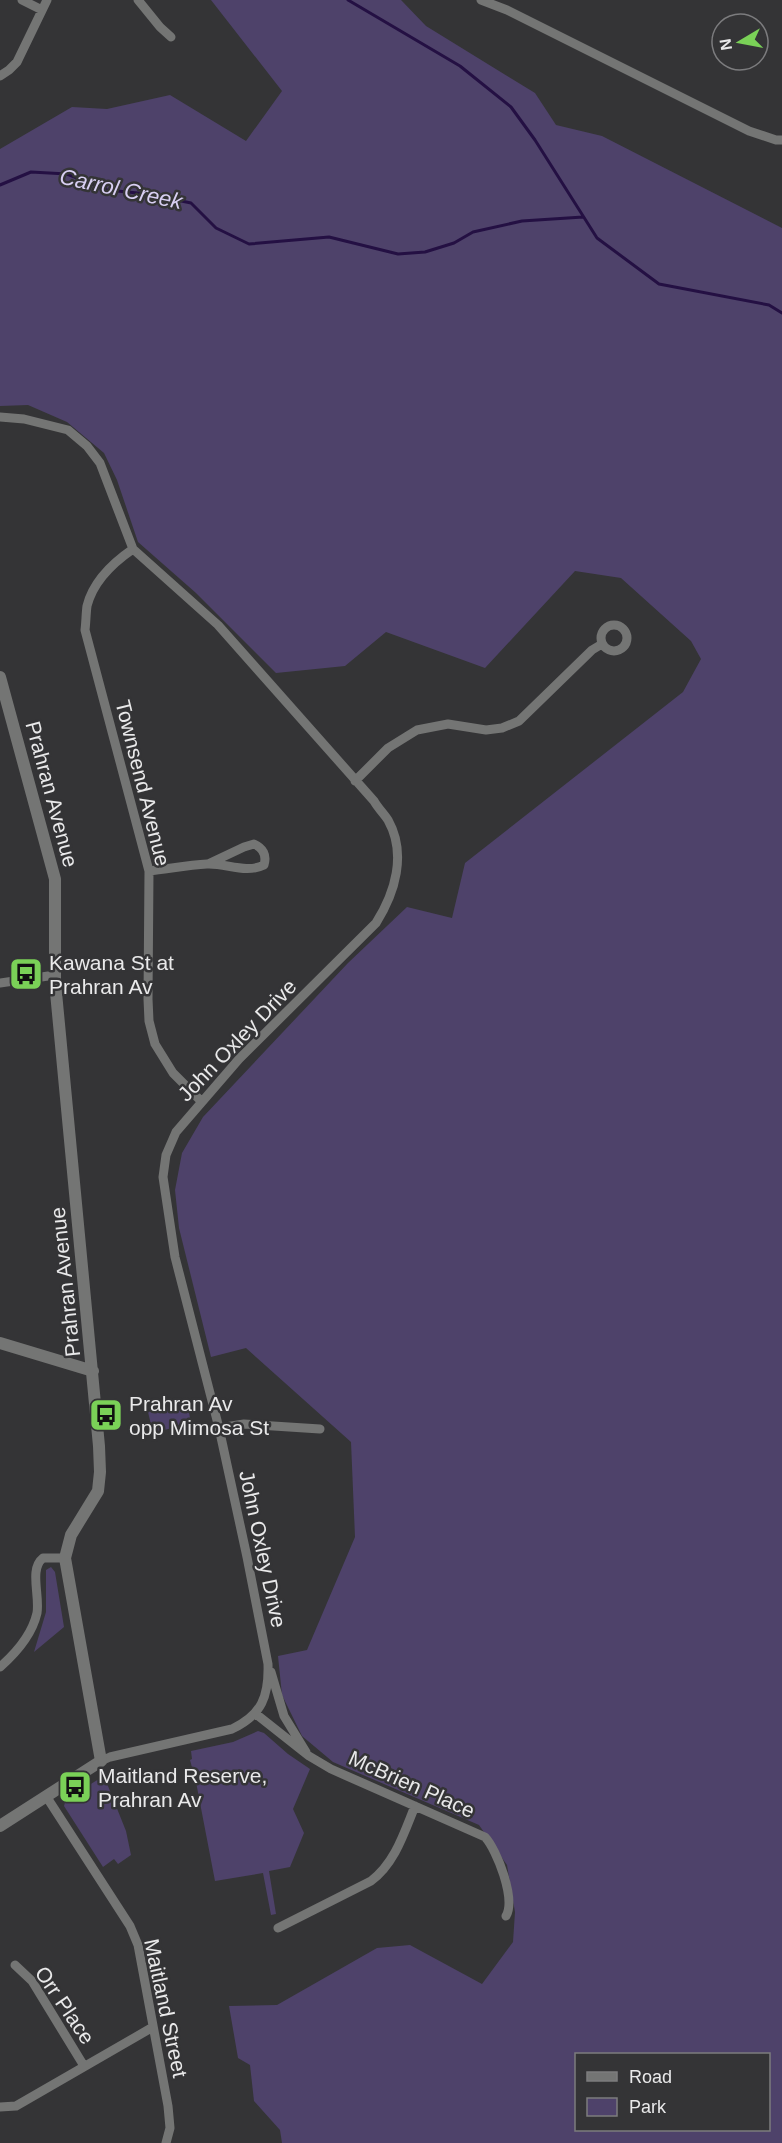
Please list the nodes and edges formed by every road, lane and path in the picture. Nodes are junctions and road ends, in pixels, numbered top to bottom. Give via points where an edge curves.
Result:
1 (22, 0) edge
2 (47, 0) edge
3 (138, 0) edge
4 (481, 0) edge
5 (42, 10) junction
6 (171, 37) dead end
7 (0, 76) edge
8 (782, 140) edge
9 (0, 417) edge
10 (133, 549) junction
11 (602, 644) dead end
12 (0, 677) edge
13 (355, 781) junction
14 (208, 864) junction
15 (149, 871) junction
16 (55, 975) junction
17 (0, 983) edge
18 (201, 1101) junction
19 (0, 1343) edge
20 (93, 1371) junction
21 (219, 1428) junction
22 (320, 1429) dead end
23 (65, 1558) junction
24 (268, 1664) junction
25 (0, 1667) edge
26 (256, 1714) junction
27 (309, 1756) junction
28 (101, 1761) junction
29 (46, 1796) junction
30 (415, 1806) junction
31 (0, 1826) edge
32 (506, 1916) dead end
33 (278, 1928) dead end
34 (15, 1965) dead end
35 (153, 2026) junction
36 (84, 2066) junction
37 (0, 2107) edge
38 (166, 2143) edge

1 - 5 street
2 - 5 street
3 - 6 street
4 - 8 street via 749,131
5 - 7 street via 17,62
9 - 10 street, John Oxley Drive via 68,430 87,446 100,463
10 - 13 street, John Oxley Drive via 218,625
10 - 15 street, Townsend Avenue via 102,579 88,605 85,630
11 - 13 street via 519,721 486,730 448,724 417,730 388,748
12 - 16 street, Prahran Avenue via 55,879
13 - 18 street, John Oxley Drive via 388,822 395,843 397,866 388,903 376,923
14 - 14 street via 254,844 263,851 265,860 264,865 248,869
14 - 15 street
15 - 18 street, Townsend Avenue via 149,1022 155,1044 173,1073
16 - 17 street
16 - 20 street, Prahran Avenue
18 - 21 street, John Oxley Drive via 176,1132 166,1155 164,1177 175,1257
19 - 20 street
20 - 23 street, Prahran Avenue via 100,1482 71,1535
21 - 22 street via 244,1424
21 - 24 street, John Oxley Drive
23 - 25 street via 39,1561 37,1614 18,1652
23 - 28 street, Prahran Avenue
24 - 26 street, John Oxley Drive via 267,1689
24 - 27 street via 284,1716
26 - 27 street, McBrien Place
26 - 28 street via 232,1729
27 - 30 street, McBrien Place
28 - 29 street
29 - 31 street
29 - 35 street, Maitland Street via 130,1926 138,1945
30 - 32 street, McBrien Place via 476,1832 492,1845 507,1892
30 - 33 street via 383,1873
34 - 36 street, Orr Place via 32,1981
35 - 36 street
35 - 38 street, Maitland Street via 168,2106 170,2128
36 - 37 street via 16,2106

